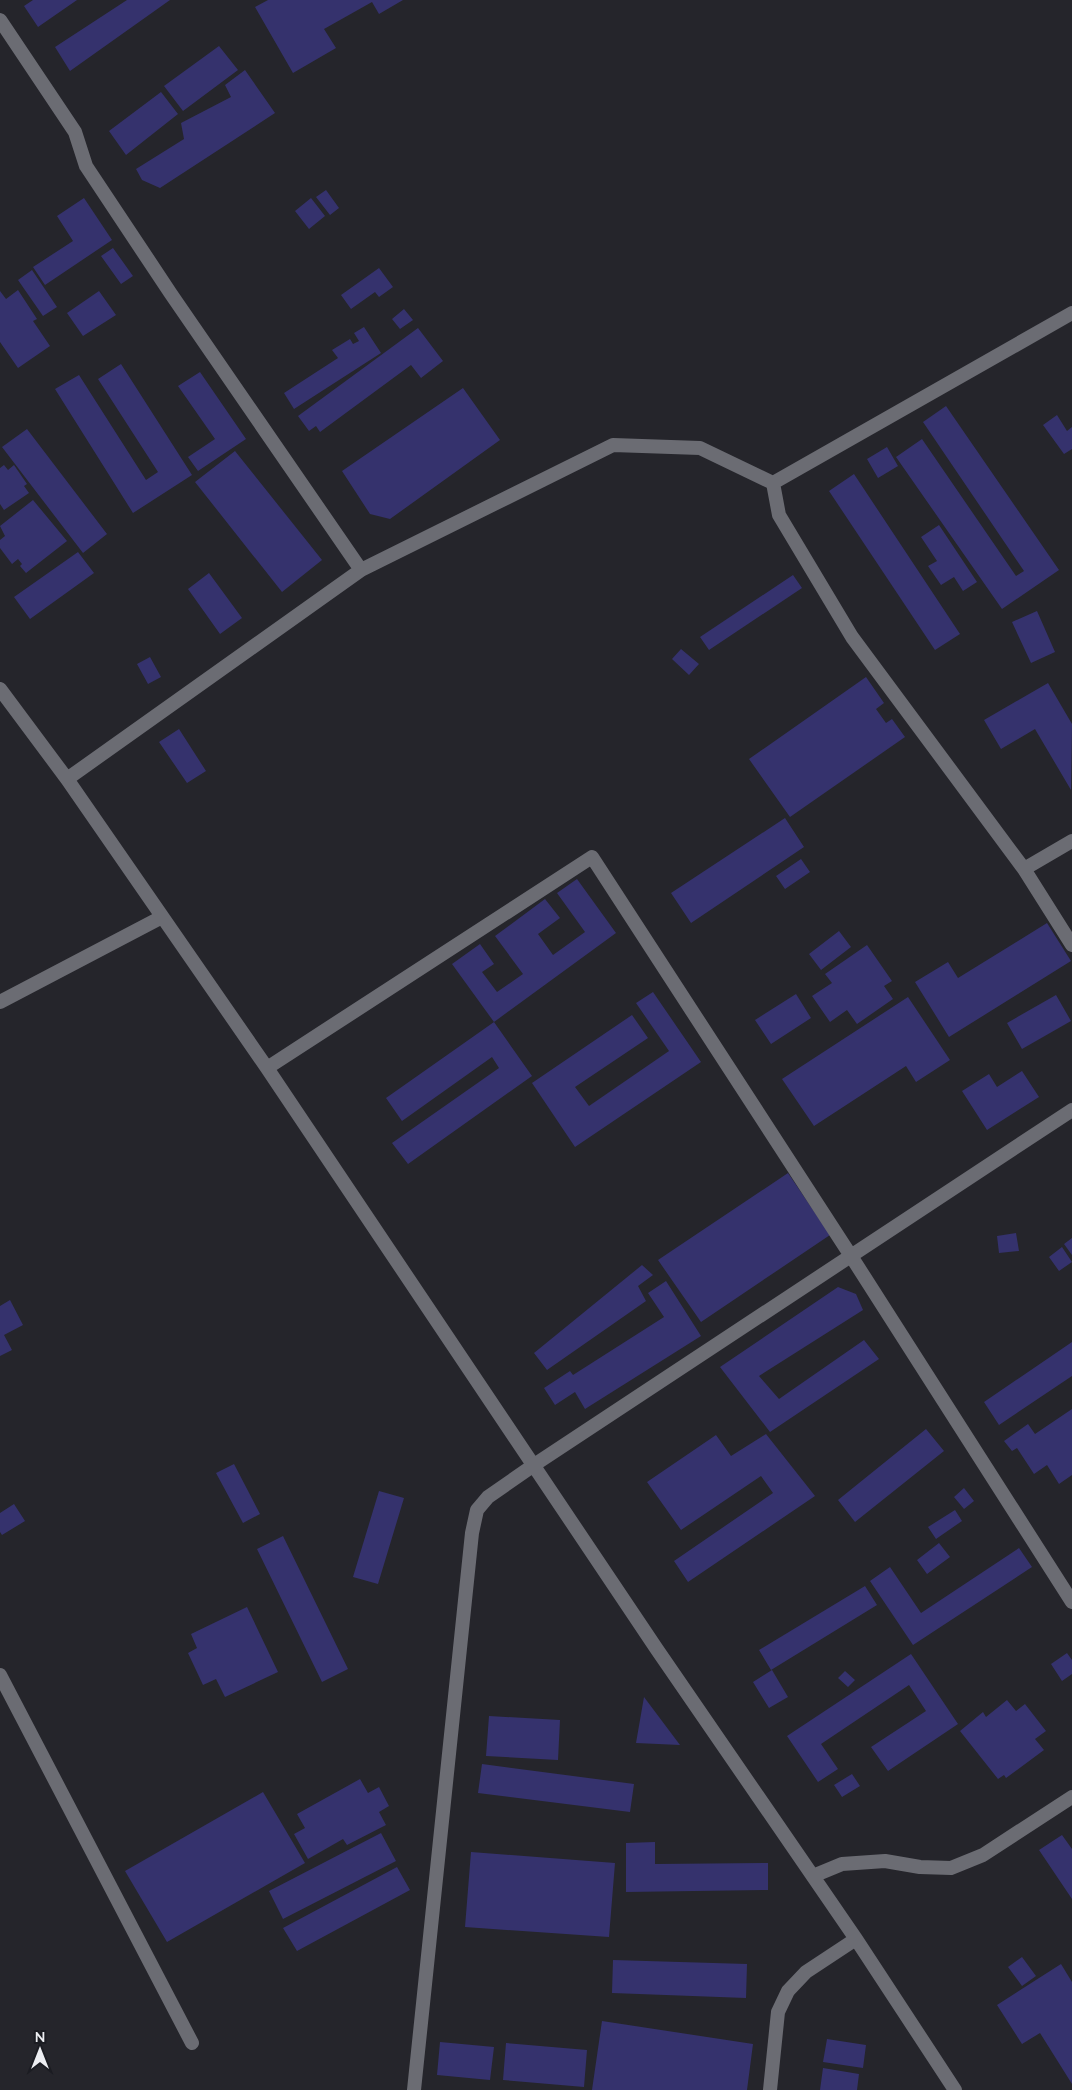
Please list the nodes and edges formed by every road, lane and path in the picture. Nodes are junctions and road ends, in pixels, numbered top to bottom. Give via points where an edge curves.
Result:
1 (0, 20) edge
2 (1072, 312) edge
3 (773, 483) junction
4 (361, 570) junction
5 (0, 689) edge
6 (67, 779) junction
7 (1072, 841) edge
8 (1024, 869) junction
9 (162, 917) junction
10 (1072, 945) edge
11 (0, 1002) edge
12 (266, 1068) junction
13 (1072, 1110) edge
14 (851, 1256) junction
15 (534, 1466) junction
16 (1072, 1602) edge
17 (0, 1675) edge
18 (1072, 1797) edge
19 (813, 1876) junction
20 (856, 1938) junction
21 (192, 2043) dead end
22 (414, 2090) edge
23 (770, 2090) edge
24 (955, 2090) edge

1 - 4 street via 75,132 86,166
2 - 3 street
3 - 4 street via 700,448 612,445
3 - 8 street via 779,515 852,637
4 - 6 street
5 - 6 street
6 - 9 street
7 - 8 street
8 - 10 street
9 - 11 street
9 - 12 street
12 - 14 street via 592,856
12 - 15 street
13 - 14 street
14 - 15 street
14 - 16 street
15 - 19 street
15 - 22 street via 488,1497 477,1510 472,1533
17 - 21 street
18 - 19 street via 983,1855 951,1868 885,1861 842,1864
19 - 20 street
20 - 23 street via 806,1972 788,1991 778,2012
20 - 24 street

